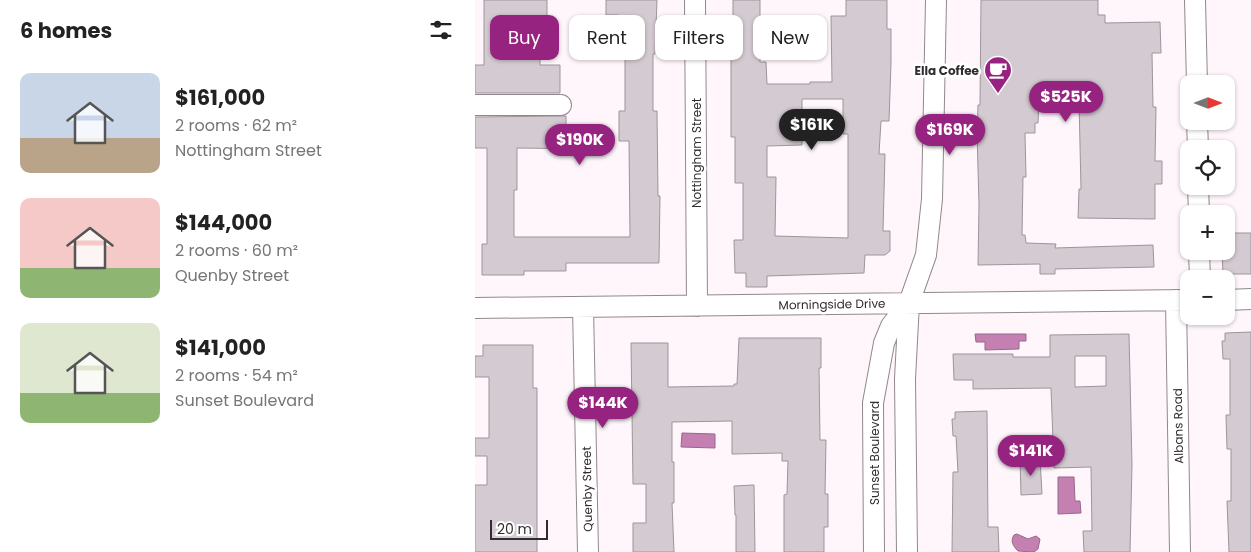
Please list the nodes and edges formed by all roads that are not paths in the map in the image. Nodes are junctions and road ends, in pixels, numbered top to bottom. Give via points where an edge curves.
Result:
1 (695, 0) edge
2 (936, 0) edge
3 (1195, 0) edge
4 (1197, 75) edge
5 (475, 105) edge
6 (561, 105) dead end
7 (1251, 299) edge
8 (1180, 300) edge
9 (1235, 300) edge
10 (909, 303) junction
11 (697, 306) junction
12 (583, 307) junction
13 (475, 308) edge
14 (1182, 325) edge
15 (588, 552) edge
16 (874, 552) edge
17 (907, 552) edge
18 (1180, 552) edge

1 - 11 street, Nottingham Street
2 - 10 street, Sunset Boulevard via 932,199 926,255
3 - 4 street
5 - 6 street
7 - 9 street
8 - 10 street, Morningside Drive
10 - 11 street, Morningside Drive
10 - 16 street, Sunset Boulevard via 891,326 884,343 873,403
10 - 17 street, Sunset Boulevard via 905,379
11 - 12 street, Morningside Drive
12 - 13 street, Morningside Drive
12 - 15 street, Quenby Street
14 - 18 street, Albans Road

